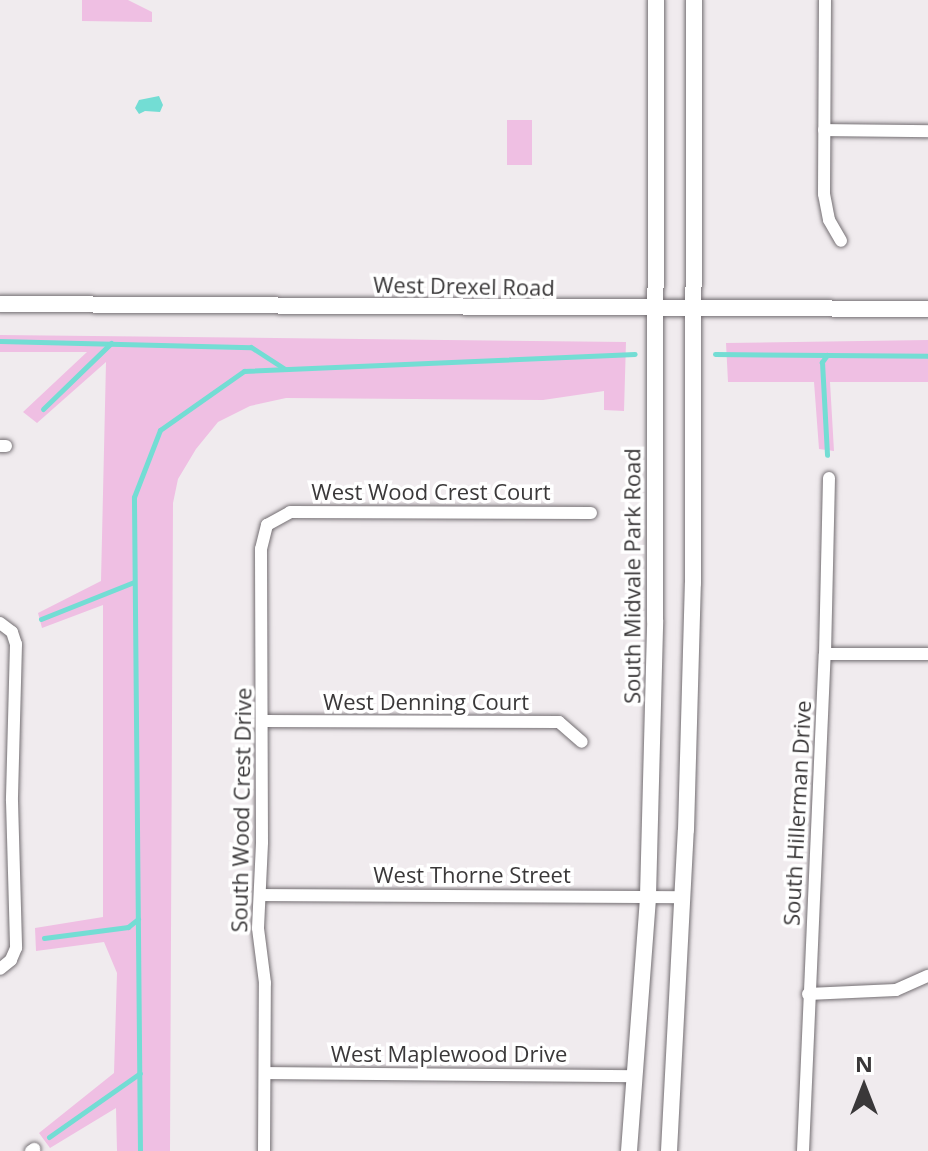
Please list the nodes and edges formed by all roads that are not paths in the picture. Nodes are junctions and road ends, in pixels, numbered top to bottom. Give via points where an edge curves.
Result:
1 (656, 0) edge
2 (694, 0) edge
3 (825, 0) edge
4 (824, 130) junction
5 (928, 131) edge
6 (841, 241) dead end
7 (0, 304) edge
8 (695, 308) junction
9 (928, 309) edge
10 (654, 310) junction
11 (829, 478) dead end
12 (591, 513) dead end
13 (269, 516) joint
14 (9, 624) edge
15 (825, 654) junction
16 (928, 654) edge
17 (262, 721) junction
18 (582, 742) dead end
19 (6, 801) edge
20 (260, 895) junction
21 (648, 896) junction
22 (683, 897) junction
23 (6, 969) edge
24 (928, 976) edge
25 (808, 994) junction
26 (266, 1073) junction
27 (632, 1076) junction
28 (264, 1151) edge
29 (629, 1151) edge
30 (669, 1151) edge
31 (803, 1151) edge

1 - 10 main road, South Midvale Park Road
2 - 8 main road
3 - 4 street
4 - 5 street
4 - 6 street via 826,207
7 - 10 main road, West Drexel Road
8 - 9 main road, West Drexel Road
8 - 10 main road, West Drexel Road
8 - 22 main road
10 - 21 main road, South Midvale Park Road via 655,620
11 - 15 street, South Hillerman Drive
12 - 13 street, West Wood Crest Court via 297,511
13 - 17 street, South Wood Crest Drive via 261,549
14 - 19 street via 16,644
15 - 16 street
15 - 25 street, South Hillerman Drive
17 - 18 street, West Denning Court via 559,722
17 - 20 street, South Wood Crest Drive
19 - 23 street via 16,948
20 - 21 street, West Thorne Street
20 - 26 street, South Wood Crest Drive
21 - 22 street, West Thorne Street
21 - 27 main road, South Midvale Park Road
22 - 30 main road
24 - 25 street via 896,990
25 - 31 street, South Hillerman Drive
26 - 27 street, West Maplewood Drive
26 - 28 street, South Wood Crest Drive
27 - 29 main road, South Midvale Park Road

